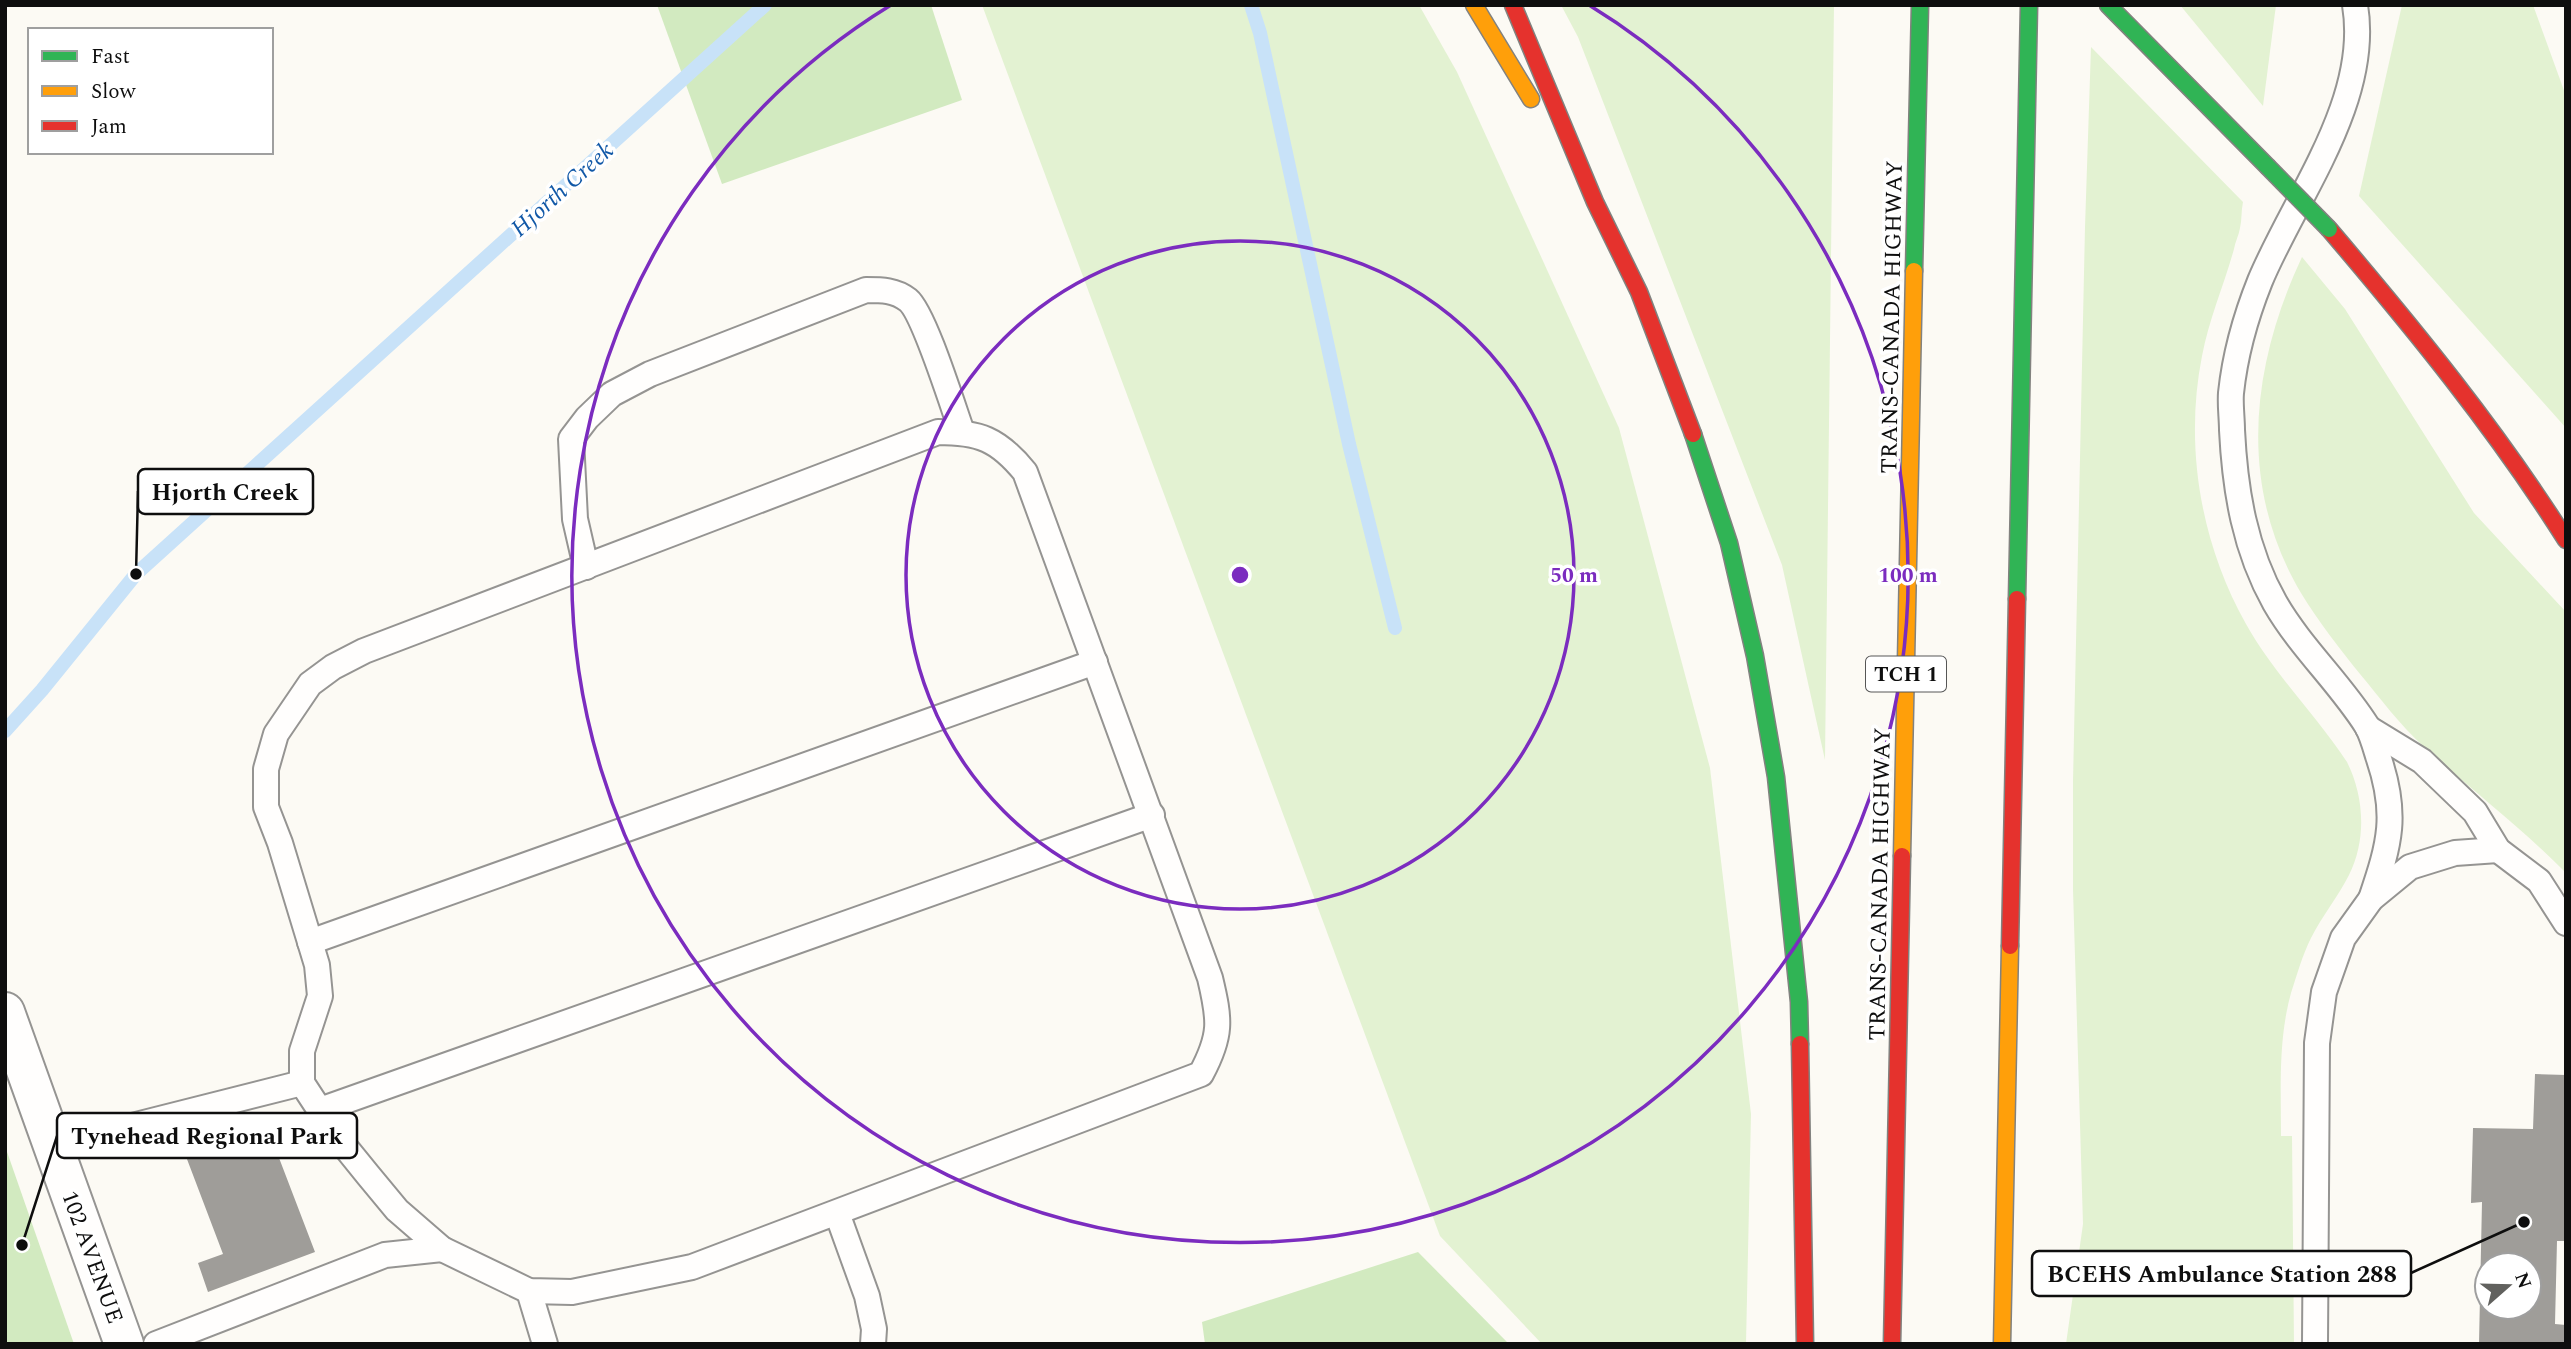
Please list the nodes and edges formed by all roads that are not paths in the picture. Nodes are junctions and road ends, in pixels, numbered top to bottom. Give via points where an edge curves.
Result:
1 (1474, 5) edge
2 (1513, 5) edge
3 (1920, 5) edge
4 (2029, 5) edge
5 (2108, 5) edge
6 (2355, 5) edge
7 (1595, 202) junction
8 (962, 432) junction
9 (2566, 540) edge
10 (586, 567) junction
11 (1095, 662) junction
12 (2368, 727) junction
13 (1152, 815) junction
14 (2498, 850) junction
15 (2371, 900) junction
16 (2566, 923) edge
17 (310, 942) junction
18 (5, 1012) edge
19 (302, 1083) junction
20 (320, 1110) junction
21 (53, 1146) junction
22 (837, 1213) junction
23 (442, 1249) junction
24 (529, 1291) junction
25 (124, 1344) edge
26 (156, 1344) edge
27 (545, 1344) edge
28 (873, 1344) edge
29 (1805, 1344) edge
30 (1892, 1344) edge
31 (2002, 1344) edge
32 (2315, 1344) edge

1 - 7 highway
2 - 7 highway
3 - 30 highway, TRANS-CANADA HIGHWAY / TCH 1
4 - 31 highway
5 - 9 highway, bridge via 2329,229 2435,354 2532,483
6 - 12 lane via 2354,67 2341,117 2260,281 2241,336 2231,395 2240,506 2257,566 2295,633
7 - 29 highway via 1639,292 1688,419 1729,543 1755,656 1776,777 1799,1002
8 - 10 lane via 938,432
8 - 10 lane via 926,332 910,302 889,290 866,290 650,374 612,394 587,418 571,439 575,519
8 - 11 lane via 997,443 1025,472
10 - 17 lane via 364,652 310,684 276,734 266,769 266,807
11 - 13 lane
11 - 17 lane
12 - 14 lane via 2422,761 2475,812
12 - 15 lane via 2391,809 2388,849
13 - 20 lane
13 - 22 lane via 1217,1008 1218,1035 1202,1074
14 - 15 lane via 2455,853 2410,867
14 - 16 lane via 2539,881
15 - 32 lane via 2343,938 2324,992 2317,1043
17 - 19 lane via 320,996 302,1052
18 - 21 street, 102 AVENUE
19 - 20 lane
19 - 21 lane
20 - 23 lane via 390,1201
21 - 25 street, 102 AVENUE
22 - 24 lane via 692,1267 572,1292
22 - 28 lane via 867,1296
23 - 24 lane
23 - 26 lane via 384,1255
24 - 27 lane

